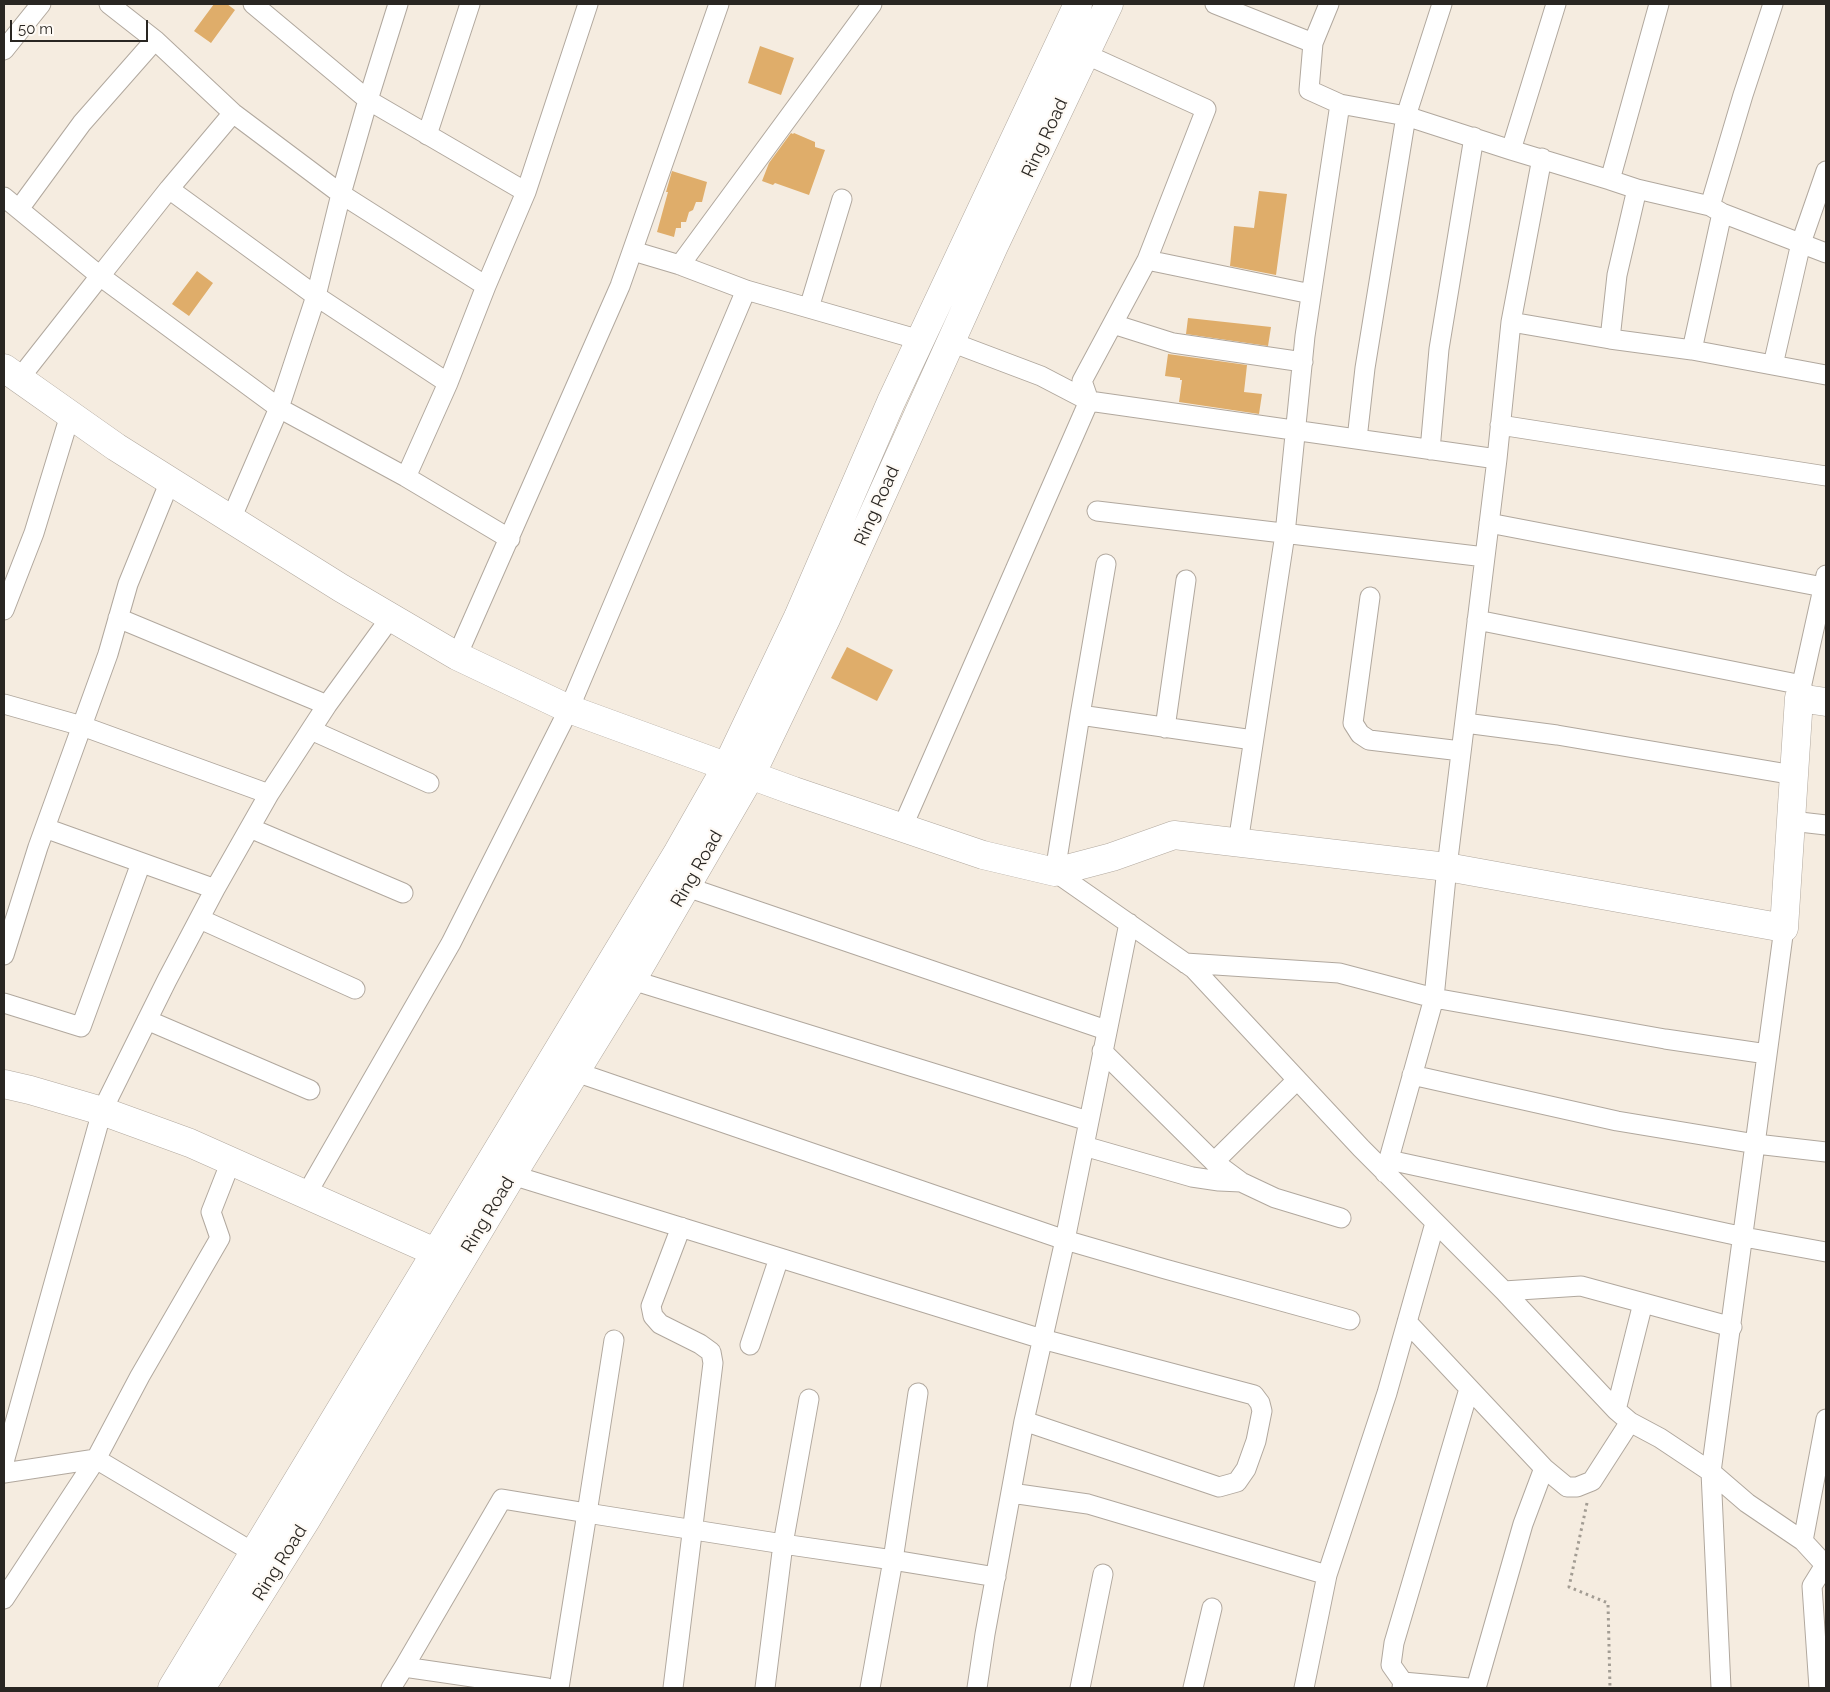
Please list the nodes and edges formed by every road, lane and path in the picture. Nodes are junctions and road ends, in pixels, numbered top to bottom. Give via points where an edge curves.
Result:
1 (41, 4) edge
2 (109, 4) edge
3 (253, 4) edge
4 (398, 4) edge
5 (470, 4) edge
6 (588, 4) edge
7 (719, 4) edge
8 (872, 4) edge
9 (1078, 4) edge
10 (1109, 4) edge
11 (1214, 4) edge
12 (1329, 4) edge
13 (1442, 4) edge
14 (1556, 4) edge
15 (1659, 4) edge
16 (1773, 4) edge
17 (155, 40) junction
18 (1314, 43) junction
19 (4, 50) edge
20 (1085, 54) junction
21 (368, 100) junction
22 (1340, 104) junction
23 (233, 113) junction
24 (1406, 116) junction
25 (427, 134) junction
26 (1474, 137) junction
27 (1511, 150) junction
28 (1542, 158) junction
29 (1826, 171) edge
30 (1610, 180) junction
31 (169, 189) junction
32 (1637, 189) junction
33 (526, 192) junction
34 (341, 194) junction
35 (4, 197) edge
36 (842, 199) dead end
37 (19, 209) junction
38 (1716, 210) junction
39 (1801, 243) junction
40 (633, 251) junction
41 (1826, 253) edge
42 (1147, 260) junction
43 (680, 265) junction
44 (100, 276) junction
45 (486, 286) junction
46 (746, 290) junction
47 (1312, 294) junction
48 (316, 296) junction
49 (809, 308) junction
50 (1510, 322) junction
51 (1113, 324) junction
52 (1610, 339) junction
53 (920, 340) junction
54 (951, 342) junction
55 (1692, 350) junction
56 (1303, 362) junction
57 (1773, 365) junction
58 (11, 373) edge
59 (1826, 375) edge
60 (448, 384) junction
61 (1089, 401) junction
62 (279, 408) junction
63 (70, 414) junction
64 (1500, 424) junction
65 (1295, 430) junction
66 (1357, 439) junction
67 (1430, 450) junction
68 (1497, 459) junction
69 (1826, 476) edge
70 (406, 477) junction
71 (170, 481) junction
72 (1097, 511) dead end
73 (231, 519) junction
74 (1489, 523) junction
75 (1285, 534) junction
76 (510, 539) junction
77 (1485, 557) junction
78 (1106, 564) dead end
79 (1186, 580) dead end
80 (1825, 581) edge
81 (1370, 597) dead end
82 (4, 610) edge
83 (390, 617) junction
84 (118, 618) junction
85 (1477, 620) junction
86 (457, 656) junction
87 (1801, 691) junction
88 (1826, 702) edge
89 (4, 704) edge
90 (327, 706) junction
91 (569, 709) junction
92 (1080, 715) junction
93 (1464, 723) junction
94 (82, 726) junction
95 (1165, 728) junction
96 (311, 730) junction
97 (1253, 740) junction
98 (1461, 751) junction
99 (739, 771) junction
100 (1794, 775) junction
101 (428, 783) dead end
102 (270, 794) junction
103 (1791, 821) junction
104 (1826, 825) edge
105 (45, 828) junction
106 (250, 828) junction
107 (902, 828) junction
108 (1238, 843) junction
109 (141, 863) junction
110 (1447, 867) junction
111 (1055, 872) junction
112 (687, 887) junction
113 (216, 889) junction
114 (402, 893) dead end
115 (200, 919) junction
116 (1129, 923) junction
117 (1784, 928) junction
118 (4, 955) edge
119 (1185, 963) junction
120 (632, 980) junction
121 (355, 989) dead end
122 (1434, 998) junction
123 (4, 1003) edge
124 (147, 1020) junction
125 (1106, 1030) junction
126 (1102, 1051) junction
127 (1767, 1054) junction
128 (576, 1072) junction
129 (1412, 1075) junction
130 (1298, 1080) junction
131 (4, 1085) edge
132 (310, 1090) dead end
133 (102, 1111) junction
134 (1088, 1121) junction
135 (1756, 1144) junction
136 (1084, 1146) junction
137 (1826, 1152) edge
138 (231, 1161) junction
139 (1214, 1162) junction
140 (1387, 1166) junction
141 (512, 1175) junction
142 (1241, 1182) junction
143 (306, 1194) junction
144 (1341, 1218) dead end
145 (1435, 1222) junction
146 (681, 1227) junction
147 (1744, 1238) junction
148 (1065, 1240) junction
149 (434, 1252) junction
150 (1826, 1252) edge
151 (780, 1258) junction
152 (1504, 1291) junction
153 (1643, 1303) junction
154 (1350, 1320) dead end
155 (1407, 1322) junction
156 (1732, 1327) junction
157 (1042, 1339) junction
158 (614, 1340) dead end
159 (750, 1345) dead end
160 (1469, 1389) junction
161 (918, 1393) dead end
162 (810, 1399) dead end
163 (1623, 1416) junction
164 (1826, 1419) edge
165 (1024, 1421) junction
166 (96, 1459) junction
167 (4, 1462) edge
168 (1821, 1466) edge
169 (1544, 1468) junction
170 (1711, 1472) junction
171 (4, 1473) edge
172 (1592, 1481) junction
173 (1011, 1493) junction
174 (587, 1513) junction
175 (692, 1530) junction
176 (1803, 1541) junction
177 (783, 1544) junction
178 (254, 1553) junction
179 (893, 1560) junction
180 (1825, 1565) edge
181 (1103, 1574) dead end
182 (1327, 1575) junction
183 (996, 1577) junction
184 (4, 1599) edge
185 (1212, 1608) dead end
186 (404, 1667) junction
187 (1402, 1685) edge
188 (172, 1688) edge
189 (201, 1688) edge
190 (391, 1688) edge
191 (546, 1688) edge
192 (559, 1688) edge
193 (673, 1688) edge
194 (766, 1688) edge
195 (870, 1688) edge
196 (977, 1688) edge
197 (1080, 1688) edge
198 (1193, 1688) edge
199 (1304, 1688) edge
200 (1469, 1688) edge
201 (1476, 1688) edge
202 (1610, 1688) edge
203 (1721, 1688) edge
204 (1819, 1688) edge

1 - 19 street
2 - 17 street
3 - 21 street
4 - 21 street
5 - 25 street
6 - 33 street
7 - 40 street
8 - 43 street
9 - 53 main road, Ring Road
10 - 20 main road, Ring Road
11 - 18 street
12 - 18 street
13 - 24 street
14 - 27 street
15 - 30 street
16 - 38 street via 1743,95
17 - 23 street
17 - 37 street via 82,123
18 - 22 street via 1309,90
20 - 42 street via 1206,109
20 - 54 main road, Ring Road
21 - 25 street
21 - 34 street
22 - 24 street
22 - 47 street
23 - 31 street
23 - 34 street
24 - 26 street
24 - 66 street
25 - 33 street
26 - 27 street
26 - 67 street via 1439,349
27 - 28 street
28 - 30 street
28 - 50 street
29 - 39 street
30 - 32 street
31 - 44 street
31 - 48 street
32 - 38 street
32 - 52 street via 1617,275
33 - 45 street
34 - 45 street
34 - 48 street
35 - 37 street
36 - 49 street
37 - 44 street
38 - 39 street
38 - 55 street
39 - 41 street
39 - 57 street
40 - 43 street
40 - 76 street
42 - 47 street
42 - 51 street
43 - 46 street
44 - 58 street
44 - 62 street
45 - 60 street
46 - 49 street
46 - 91 street
47 - 56 street
48 - 60 street
48 - 62 street
49 - 53 street
50 - 52 street
50 - 64 street
51 - 56 street via 1173,343
51 - 61 street via 1082,381
52 - 55 street
53 - 99 main road, Ring Road via 798,617
54 - 61 street via 1041,376
54 - 99 main road, Ring Road via 830,610
55 - 57 street
56 - 65 street
57 - 59 street
58 - 63 main road
60 - 70 street
61 - 65 street
61 - 107 street
62 - 70 street
62 - 73 street
63 - 71 main road
63 - 82 street via 34,533
64 - 68 street
64 - 69 street
65 - 66 street
65 - 75 street
66 - 67 street
67 - 68 street
68 - 74 street
70 - 76 street
71 - 73 main road
71 - 84 street via 128,584
72 - 75 street
73 - 83 main road
74 - 77 street
74 - 80 street
75 - 77 street
75 - 97 street
76 - 86 street
77 - 85 street
78 - 92 street
79 - 95 street
80 - 87 street
81 - 98 street via 1354,723 1360,734 1369,740
83 - 86 main road
83 - 90 street
84 - 90 street
84 - 94 street
85 - 87 street
85 - 93 street
86 - 91 main road
87 - 88 main road
87 - 100 main road
89 - 94 street
90 - 96 street
91 - 99 main road
91 - 143 street via 450,944
92 - 95 street
92 - 111 street
93 - 98 street
93 - 100 street via 1557,735
94 - 102 street
94 - 105 street
95 - 97 street
96 - 101 street
96 - 102 street
97 - 108 street
98 - 110 street
99 - 107 main road
99 - 112 main road, Ring Road
99 - 149 main road, Ring Road via 678,852
100 - 103 main road
102 - 106 street
103 - 104 street
103 - 117 main road
105 - 109 street
105 - 118 street
106 - 113 street
106 - 114 street
107 - 111 main road via 983,855
108 - 110 main road
108 - 111 main road via 1174,835 1112,857
109 - 113 street
109 - 123 street via 81,1026
110 - 117 main road
110 - 122 street
111 - 116 street
112 - 120 main road, Ring Road
112 - 125 street
113 - 115 street
115 - 121 street
115 - 124 street
116 - 119 street
116 - 125 street
117 - 127 street
119 - 122 street via 1339,973
119 - 130 street
120 - 128 main road, Ring Road
120 - 134 street
122 - 127 street
122 - 129 street
124 - 132 street
124 - 133 street
125 - 126 street
126 - 134 street
126 - 139 street
127 - 135 street
128 - 141 main road, Ring Road
128 - 148 street
129 - 135 street via 1617,1122
129 - 140 street
130 - 139 street
130 - 140 street
131 - 133 main road
133 - 138 main road
133 - 167 street
134 - 136 street
135 - 137 street
135 - 147 street
136 - 142 street via 1192,1177
136 - 148 street
138 - 143 main road
138 - 166 street via 211,1212 220,1238
139 - 142 street
140 - 145 street
140 - 147 street
141 - 146 street
141 - 189 main road, Ring Road via 306,1520
142 - 144 street via 1275,1198
143 - 149 main road
145 - 152 street
145 - 155 street
146 - 151 street
146 - 175 street via 651,1306 653,1316 660,1324 711,1352 713,1364
147 - 150 street
147 - 156 street
148 - 154 street
148 - 157 street
149 - 178 main road, Ring Road
151 - 157 street
151 - 159 street
152 - 153 street via 1581,1286
152 - 163 street
153 - 156 street
153 - 163 street
155 - 160 street
155 - 182 street
156 - 170 street
157 - 165 street
157 - 165 street via 1254,1395 1262,1411 1256,1441 1246,1469 1237,1482 1219,1487
158 - 174 street
160 - 169 street
160 - 187 street via 1394,1643 1391,1665
161 - 179 street
162 - 177 street
163 - 170 street
163 - 172 street
164 - 168 street
165 - 173 street
166 - 171 street
166 - 178 street
166 - 184 street
168 - 176 street
169 - 172 street via 1567,1487
169 - 201 street via 1523,1524
170 - 176 street via 1747,1503
170 - 203 street
172 - 202 path via 1569,1588 1608,1603
173 - 182 street via 1088,1504
173 - 183 street
174 - 175 street
174 - 186 street via 502,1499
174 - 192 street
175 - 177 street
175 - 193 street
176 - 180 street
177 - 179 street
177 - 194 street
178 - 188 main road, Ring Road
179 - 183 street
179 - 195 street
180 - 204 street via 1812,1586
181 - 197 street
182 - 199 street
183 - 196 street
185 - 198 street
186 - 190 street
186 - 191 street
187 - 200 street

